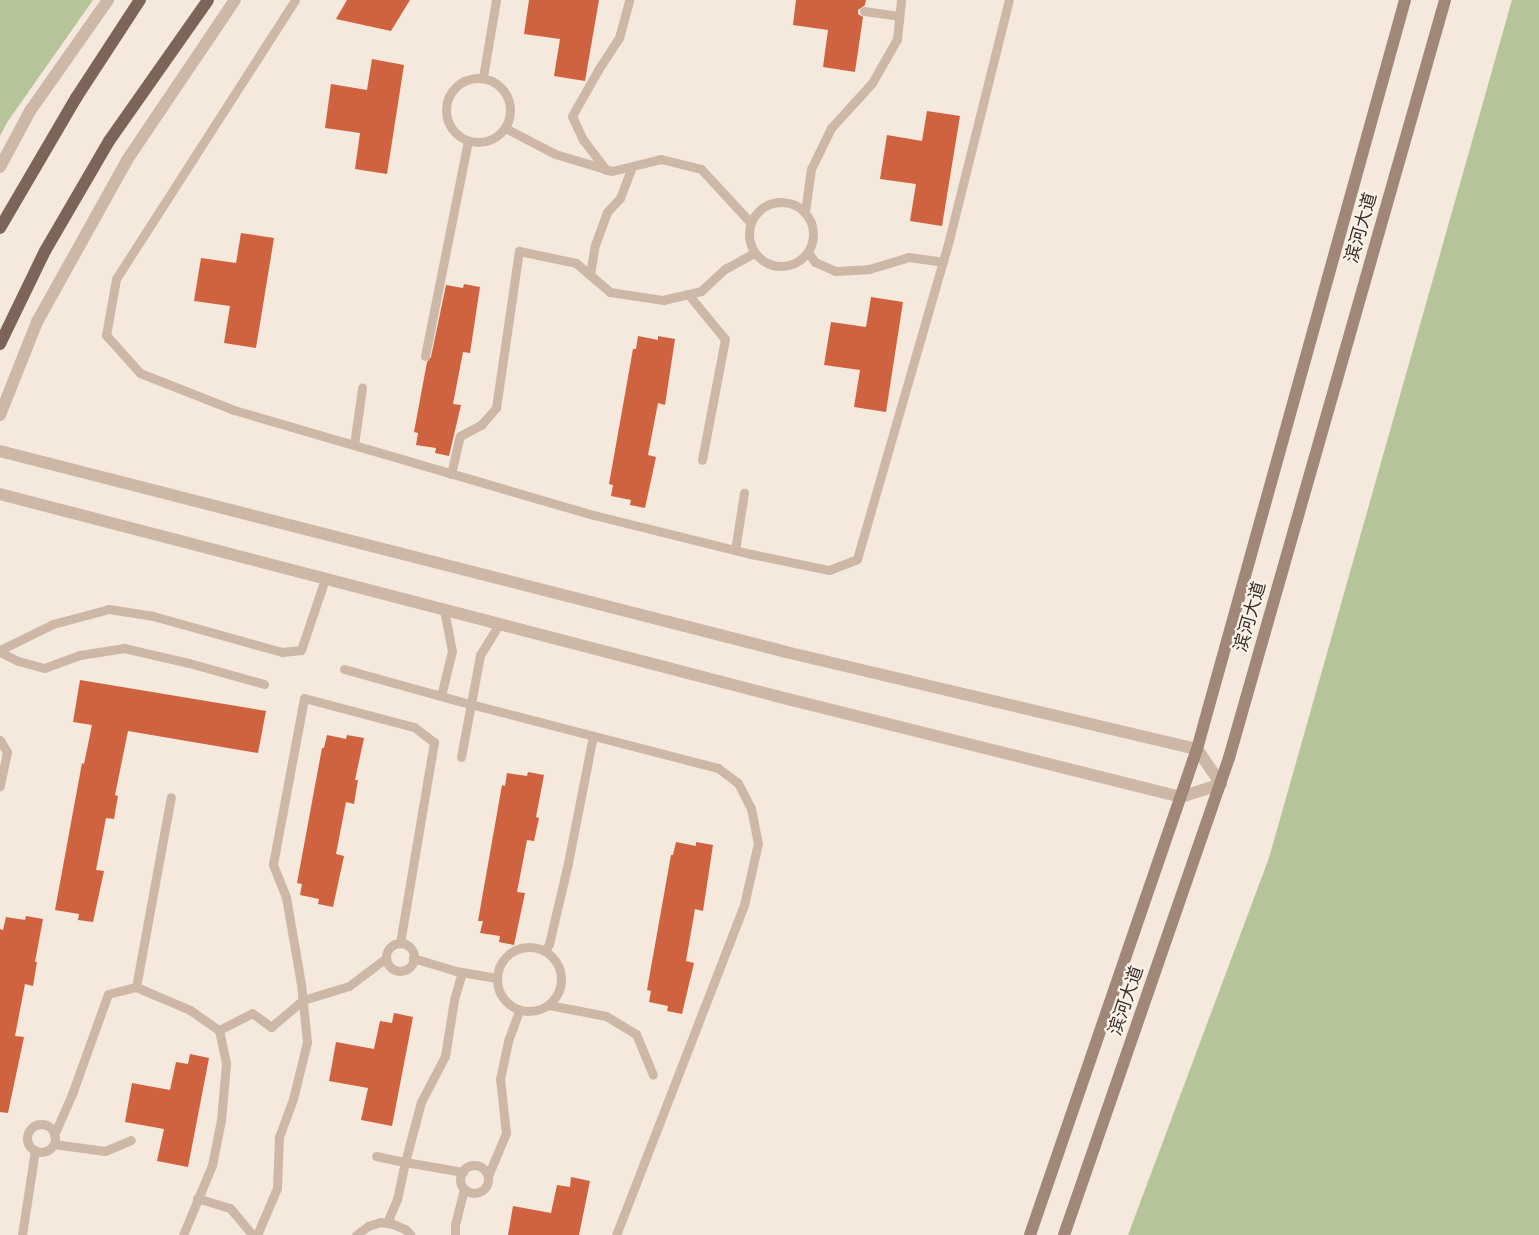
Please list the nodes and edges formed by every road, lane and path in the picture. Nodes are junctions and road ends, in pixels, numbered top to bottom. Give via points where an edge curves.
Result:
1 (108, 0) edge
2 (140, 0) edge
3 (208, 0) edge
4 (236, 0) edge
5 (295, 0) edge
6 (496, 0) edge
7 (629, 0) edge
8 (902, 0) edge
9 (1009, 0) edge
10 (1405, 0) edge
11 (1444, 0) edge
12 (864, 11) dead end
13 (900, 16) junction
14 (483, 78) junction
15 (505, 128) junction
16 (468, 141) junction
17 (0, 167) edge
18 (632, 167) junction
19 (606, 170) junction
20 (805, 212) junction
21 (750, 222) junction
22 (0, 228) edge
23 (808, 252) junction
24 (754, 253) junction
25 (943, 262) junction
26 (590, 275) junction
27 (688, 294) junction
28 (0, 344) edge
29 (425, 356) dead end
30 (362, 388) dead end
31 (0, 415) edge
32 (354, 445) junction
33 (0, 451) edge
34 (702, 460) dead end
35 (451, 474) junction
36 (744, 493) dead end
37 (0, 494) edge
38 (735, 550) junction
39 (325, 579) junction
40 (444, 610) junction
41 (499, 624) junction
42 (0, 651) edge
43 (344, 669) dead end
44 (264, 684) dead end
45 (441, 696) junction
46 (470, 704) junction
47 (593, 736) junction
48 (0, 740) edge
49 (1197, 750) junction
50 (461, 757) dead end
51 (1221, 784) junction
52 (0, 786) edge
53 (171, 797) dead end
54 (1181, 797) junction
55 (400, 943) junction
56 (545, 950) junction
57 (386, 958) junction
58 (413, 958) junction
59 (462, 972) junction
60 (496, 978) junction
61 (136, 987) junction
62 (303, 1000) junction
63 (549, 1005) junction
64 (519, 1010) junction
65 (219, 1030) junction
66 (653, 1075) dead end
67 (54, 1139) junction
68 (131, 1140) dead end
69 (35, 1150) junction
70 (376, 1156) dead end
71 (405, 1162) junction
72 (463, 1172) junction
73 (488, 1176) junction
74 (464, 1189) junction
75 (197, 1198) junction
76 (386, 1223) junction
77 (22, 1235) edge
78 (183, 1235) edge
79 (255, 1235) edge
80 (356, 1235) edge
81 (411, 1235) edge
82 (455, 1235) edge
83 (616, 1235) edge
84 (1030, 1235) edge
85 (1064, 1235) edge

1 - 17 street via 30,111
2 - 22 main road via 76,98
3 - 28 main road via 109,141 45,251
4 - 31 street via 127,160 37,322
5 - 32 lane via 116,279 106,335 140,373 234,410
6 - 14 lane
7 - 19 lane via 620,38 572,116 583,140
8 - 13 lane
9 - 25 lane
10 - 49 main road, 滨河大道
11 - 51 main road, 滨河大道
12 - 13 lane
13 - 20 lane via 896,39 872,83 831,128 811,169
14 - 15 lane via 502,88 508,97 511,108
14 - 16 lane via 462,81 448,97 447,119 459,136
15 - 16 lane via 489,140
15 - 19 lane via 556,154
16 - 29 lane
18 - 19 lane via 612,172
18 - 21 lane via 661,158 701,169
18 - 26 lane via 620,198 604,220 595,245
20 - 21 lane via 796,205 775,202 765,206
20 - 23 lane via 813,232
21 - 24 lane via 749,244
23 - 24 lane via 796,263 781,267 761,261
23 - 25 lane via 815,262 835,271 869,269 909,257
24 - 27 lane via 724,269 701,291
25 - 38 lane via 857,558 829,570
26 - 27 lane via 610,292 663,300
26 - 35 lane via 576,263 519,251 496,408 481,425 460,436
27 - 34 lane via 725,339
30 - 32 lane
32 - 35 lane
33 - 49 street via 776,650
35 - 38 lane via 594,516
36 - 38 lane
37 - 39 street
39 - 40 street
39 - 42 lane via 301,650 282,652 153,616 109,609 53,624
40 - 41 street
40 - 45 lane via 452,651
41 - 46 lane via 480,655
41 - 54 street
42 - 44 lane via 18,661 44,668 80,655 124,648
43 - 45 lane
45 - 46 lane
46 - 47 lane
46 - 50 lane
47 - 56 lane via 550,944
47 - 83 lane via 718,768 738,783 751,808 758,843 744,905
48 - 52 lane via 7,752
49 - 51 street
49 - 54 main road, 滨河大道
51 - 54 street
51 - 85 main road, 滨河大道
53 - 61 lane
54 - 84 main road, 滨河大道
55 - 57 lane via 391,946
55 - 58 lane via 411,949
55 - 62 lane via 434,742 414,727 304,698 273,864 286,897
56 - 60 lane via 529,947 513,951 502,962
56 - 63 lane via 553,957 562,977 561,988
57 - 58 lane via 389,966 398,971 410,966
57 - 62 lane via 349,986
58 - 59 lane
59 - 60 lane
59 - 71 lane via 445,1056 421,1102
60 - 64 lane via 502,998
61 - 65 lane via 190,1010
61 - 67 lane via 108,994
62 - 65 lane via 271,1027 252,1013
62 - 79 lane via 307,1042 293,1099 279,1137 277,1188
63 - 64 lane via 540,1010
63 - 66 lane via 606,1016 636,1034
64 - 73 lane via 500,1079 506,1133
65 - 75 lane via 226,1064 221,1120 212,1165
67 - 68 lane via 105,1151
67 - 69 lane via 43,1152
67 - 69 lane via 46,1125 33,1127 28,1139
69 - 77 lane
70 - 71 lane
71 - 72 lane
71 - 76 lane via 398,1199
72 - 73 lane via 475,1166 483,1168
72 - 74 lane via 461,1181
73 - 74 lane via 487,1185 481,1191 472,1193
74 - 82 lane
75 - 78 lane
75 - 79 lane via 230,1208
76 - 80 lane via 368,1226
76 - 81 lane via 405,1229

